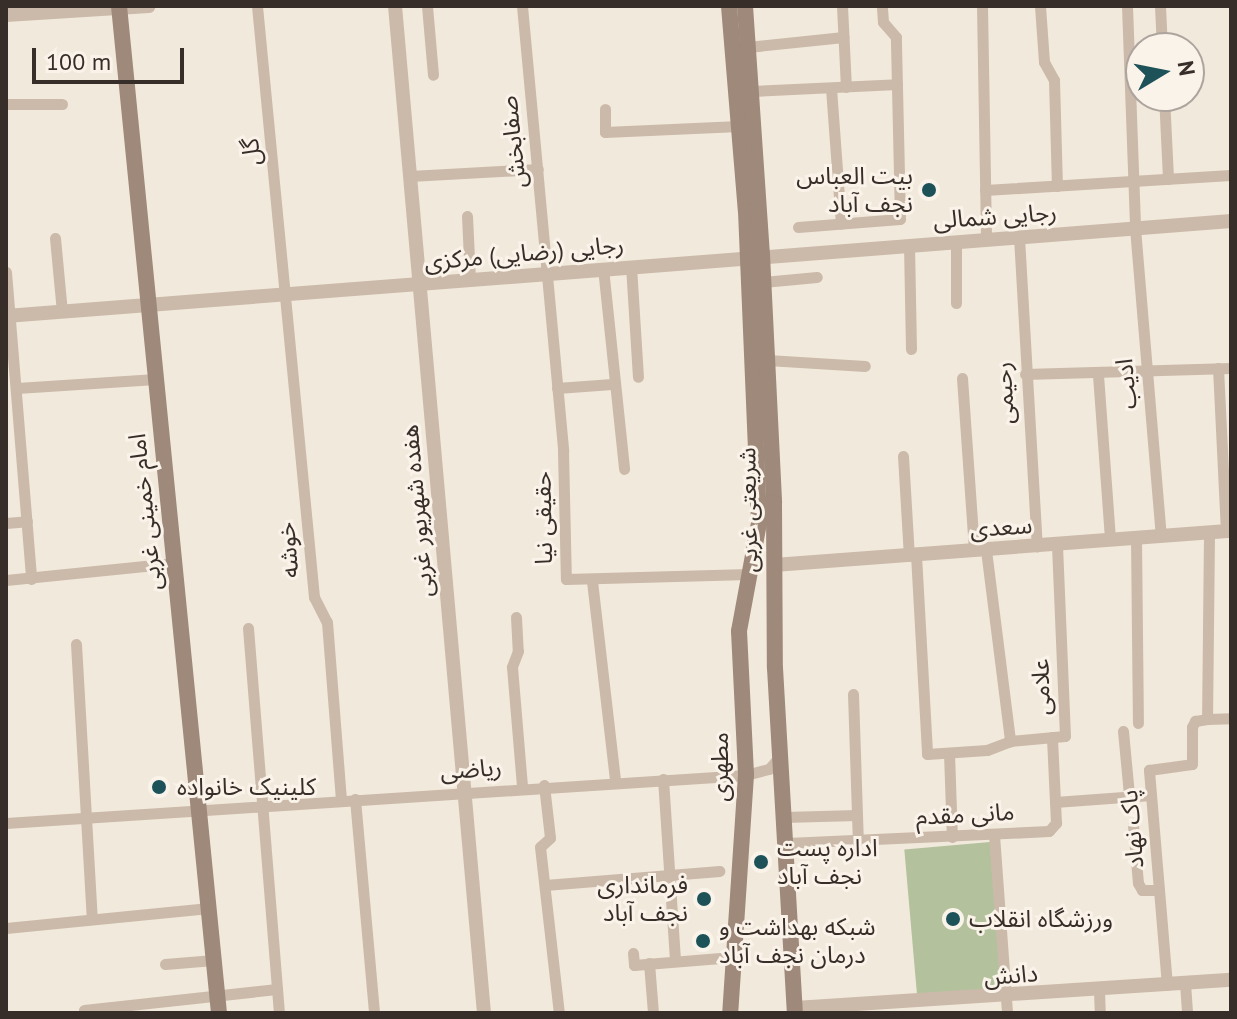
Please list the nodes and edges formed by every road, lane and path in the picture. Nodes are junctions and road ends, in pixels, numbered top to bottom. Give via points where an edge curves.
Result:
1 (149, 6) edge
2 (257, 6) edge
3 (395, 6) edge
4 (427, 6) edge
5 (522, 6) edge
6 (729, 6) edge
7 (745, 6) edge
8 (842, 6) edge
9 (882, 6) edge
10 (982, 6) edge
11 (1040, 6) edge
12 (1127, 6) edge
13 (1160, 6) edge
14 (119, 7) edge
15 (6, 15) edge
16 (1161, 32) edge
17 (843, 37) junction
18 (748, 47) junction
19 (433, 75) dead end
20 (897, 84) junction
21 (846, 87) junction
22 (831, 88) junction
23 (751, 91) junction
24 (6, 104) edge
25 (62, 104) dead end
26 (605, 109) dead end
27 (1165, 112) edge
28 (739, 126) junction
29 (538, 169) junction
30 (1231, 175) edge
31 (410, 176) junction
32 (1168, 179) junction
33 (1133, 181) junction
34 (1057, 186) junction
35 (985, 190) junction
36 (467, 216) dead end
37 (1231, 221) edge
38 (841, 224) junction
39 (798, 227) dead end
40 (1135, 228) junction
41 (1019, 237) junction
42 (55, 238) dead end
43 (986, 239) junction
44 (956, 241) junction
45 (909, 245) junction
46 (755, 256) junction
47 (631, 266) junction
48 (603, 268) junction
49 (6, 272) edge
50 (549, 273) junction
51 (817, 277) dead end
52 (470, 279) junction
53 (763, 282) junction
54 (419, 283) junction
55 (289, 293) junction
56 (956, 303) dead end
57 (149, 305) junction
58 (62, 312) junction
59 (9, 316) edge
60 (911, 349) dead end
61 (767, 360) junction
62 (865, 366) dead end
63 (1218, 368) junction
64 (1231, 368) edge
65 (1147, 372) junction
66 (1025, 374) junction
67 (1098, 375) junction
68 (638, 377) dead end
69 (962, 378) dead end
70 (156, 379) junction
71 (612, 384) junction
72 (17, 388) junction
73 (557, 388) junction
74 (903, 456) dead end
75 (624, 469) dead end
76 (27, 521) junction
77 (6, 523) edge
78 (759, 523) joint
79 (1228, 531) edge
80 (1209, 533) junction
81 (1161, 536) junction
82 (1136, 538) junction
83 (1110, 540) junction
84 (1057, 544) junction
85 (1037, 546) junction
86 (980, 550) junction
87 (912, 556) junction
88 (174, 563) junction
89 (774, 565) junction
90 (749, 574) junction
91 (31, 579) junction
92 (6, 580) edge
93 (592, 581) junction
94 (516, 617) dead end
95 (248, 628) dead end
96 (76, 644) dead end
97 (853, 694) dead end
98 (1231, 718) edge
99 (1207, 719) junction
100 (1138, 723) dead end
101 (1123, 731) dead end
102 (1052, 737) junction
103 (1010, 741) junction
104 (949, 753) junction
105 (781, 754) junction
106 (748, 774) junction
107 (663, 779) junction
108 (615, 780) junction
109 (783, 783) junction
110 (544, 785) junction
111 (522, 787) junction
112 (463, 791) junction
113 (1129, 795) junction
114 (1151, 795) junction
115 (355, 799) junction
116 (341, 800) junction
117 (1055, 802) junction
118 (259, 803) junction
119 (199, 810) junction
120 (857, 815) junction
121 (784, 817) junction
122 (87, 818) junction
123 (6, 823) edge
124 (1133, 825) dead end
125 (994, 835) junction
126 (952, 837) junction
127 (858, 841) junction
128 (787, 843) junction
129 (719, 871) dead end
130 (668, 875) junction
131 (545, 885) junction
132 (1159, 890) junction
133 (209, 908) junction
134 (92, 919) junction
135 (6, 928) edge
136 (633, 953) dead end
137 (733, 957) junction
138 (214, 960) junction
139 (675, 961) junction
140 (649, 963) junction
141 (165, 964) dead end
142 (1231, 980) edge
143 (1185, 983) junction
144 (1167, 985) junction
145 (277, 989) junction
146 (1099, 990) junction
147 (217, 995) junction
148 (1007, 1005) edge
149 (916, 1008) edge
150 (84, 1010) dead end
151 (795, 1011) edge
152 (219, 1013) edge
153 (279, 1013) edge
154 (374, 1013) edge
155 (484, 1013) edge
156 (559, 1013) edge
157 (653, 1013) edge
158 (730, 1013) edge
159 (1100, 1013) edge
160 (1187, 1013) edge

1 - 14 street
2 - 55 street, گل
3 - 31 street, هفده شهریور غربی
4 - 19 street
5 - 29 street, صفابخش
6 - 28 main road, شریعتی غربی
7 - 18 main road, شریعتی غربی
8 - 17 street
9 - 20 street via 883,22 896,37
10 - 35 street
11 - 34 street via 1044,62 1054,80
12 - 33 street, ادیب
13 - 16 street
14 - 15 street
14 - 57 main road, امام خمینی غربی
17 - 18 street
17 - 21 street
18 - 23 main road, شریعتی غربی
20 - 21 street
20 - 38 street via 900,219
21 - 22 street
22 - 23 street
22 - 38 street
23 - 46 main road, شریعتی غربی
24 - 25 street
26 - 28 street via 605,132
27 - 32 street
28 - 46 main road, شریعتی غربی
29 - 31 street
29 - 50 street, صفابخش
30 - 32 street
31 - 54 street, هفده شهریور غربی
32 - 33 street
33 - 34 street
33 - 40 street, ادیب
34 - 35 street
35 - 43 street
36 - 52 street
37 - 40 street, رجایی شمالی
38 - 39 street
40 - 41 street, رجایی شمالی
40 - 65 street, ادیب
41 - 43 street, رجایی شمالی
41 - 66 street, رحیمی
42 - 58 street
43 - 44 street, رجایی شمالی
44 - 45 street, رجایی شمالی
44 - 56 street
45 - 46 street, رجایی شمالی
45 - 60 street
46 - 47 street, رجایی (رضایی) مرکزی
46 - 53 main road, شریعتی غربی
46 - 78 main road, شریعتی غربی
47 - 48 street, رجایی (رضایی) مرکزی
47 - 68 street
48 - 50 street, رجایی (رضایی) مرکزی
48 - 71 street
49 - 59 street
50 - 52 street, رجایی (رضایی) مرکزی
50 - 73 street, حقیقی نیا
51 - 53 street
52 - 54 street, رجایی (رضایی) مرکزی
53 - 61 main road, شریعتی غربی
54 - 55 street, رجایی (رضایی) مرکزی
54 - 112 street, هفده شهریور غربی
55 - 57 street, رجایی (رضایی) مرکزی
55 - 116 street, خوشه via 314,597 327,622
57 - 58 street, رجایی (رضایی) مرکزی
57 - 70 main road, امام خمینی غربی
58 - 59 street, رجایی (رضایی) مرکزی
59 - 72 street
61 - 62 street
61 - 89 main road, شریعتی غربی
63 - 64 street
63 - 65 street
63 - 79 street
65 - 67 street
65 - 81 street, ادیب
66 - 67 street
66 - 85 street, رحیمی
67 - 83 street
69 - 86 street
70 - 72 street
70 - 88 main road, امام خمینی غربی
71 - 73 street
71 - 75 street via 618,394
72 - 76 street
73 - 93 street, حقیقی نیا via 566,579
74 - 87 street
76 - 77 street
76 - 91 street
78 - 90 main road, مطهری
79 - 80 street, سعدی
80 - 81 street, سعدی
80 - 99 street
81 - 82 street, سعدی
82 - 83 street, سعدی
82 - 100 street
83 - 84 street, سعدی
84 - 85 street, سعدی
84 - 102 street, علامی via 1065,736
85 - 86 street, سعدی
86 - 87 street, سعدی
86 - 103 street
87 - 89 street, سعدی
87 - 104 street, علامی via 927,754
88 - 91 street
88 - 119 main road, امام خمینی غربی
89 - 105 main road, شریعتی غربی
90 - 93 street
90 - 106 main road, مطهری via 739,631
91 - 92 street
93 - 108 street
94 - 111 street via 518,651 512,667
95 - 118 street
96 - 122 street
97 - 120 street
98 - 99 street
99 - 114 street, پاک نهاد via 1192,727 1192,764 1149,770
101 - 113 street
102 - 103 street, علامی
102 - 117 street, مانی مقدم
103 - 104 street, علامی via 987,750
104 - 126 street
105 - 106 street via 769,769
105 - 109 main road, شریعتی غربی
106 - 107 street, ریاضی
106 - 109 street, ریاضی via 768,775
106 - 137 main road, مطهری
107 - 108 street, ریاضی
107 - 130 street
108 - 110 street, ریاضی
109 - 121 main road, شریعتی غربی
110 - 111 street, ریاضی
110 - 131 street via 550,838 540,847
111 - 112 street, ریاضی
112 - 115 street, ریاضی
112 - 155 street, هفده شهریور غربی
113 - 114 street
113 - 117 street
114 - 132 street, پاک نهاد
115 - 116 street, ریاضی
115 - 154 street
116 - 118 street, ریاضی
117 - 125 street, مانی مقدم via 1056,823 1049,831
118 - 119 street, ریاضی
118 - 145 street
119 - 122 street, ریاضی
119 - 133 main road, امام خمینی غربی
120 - 121 street
120 - 127 street
121 - 128 main road, شریعتی غربی
122 - 123 street, ریاضی
122 - 134 street
124 - 132 street via 1138,883 1142,890
125 - 126 street, مانی مقدم
125 - 148 street
126 - 127 street, مانی مقدم
127 - 128 street, مانی مقدم
128 - 151 main road, شریعتی غربی
129 - 130 street
130 - 131 street
130 - 139 street
131 - 156 street
132 - 144 street, پاک نهاد
133 - 134 street
133 - 138 main road, امام خمینی غربی
134 - 135 street
136 - 140 street via 634,965
137 - 139 street
137 - 158 main road, مطهری
138 - 141 street
138 - 147 main road, امام خمینی غربی
139 - 140 street
140 - 157 street
142 - 143 street, دانش
143 - 144 street, دانش
143 - 160 street
144 - 146 street, دانش
145 - 147 street
145 - 153 street
146 - 148 street, دانش
146 - 159 street
147 - 150 street
147 - 152 main road, امام خمینی غربی
148 - 149 street, دانش
149 - 151 street, دانش

